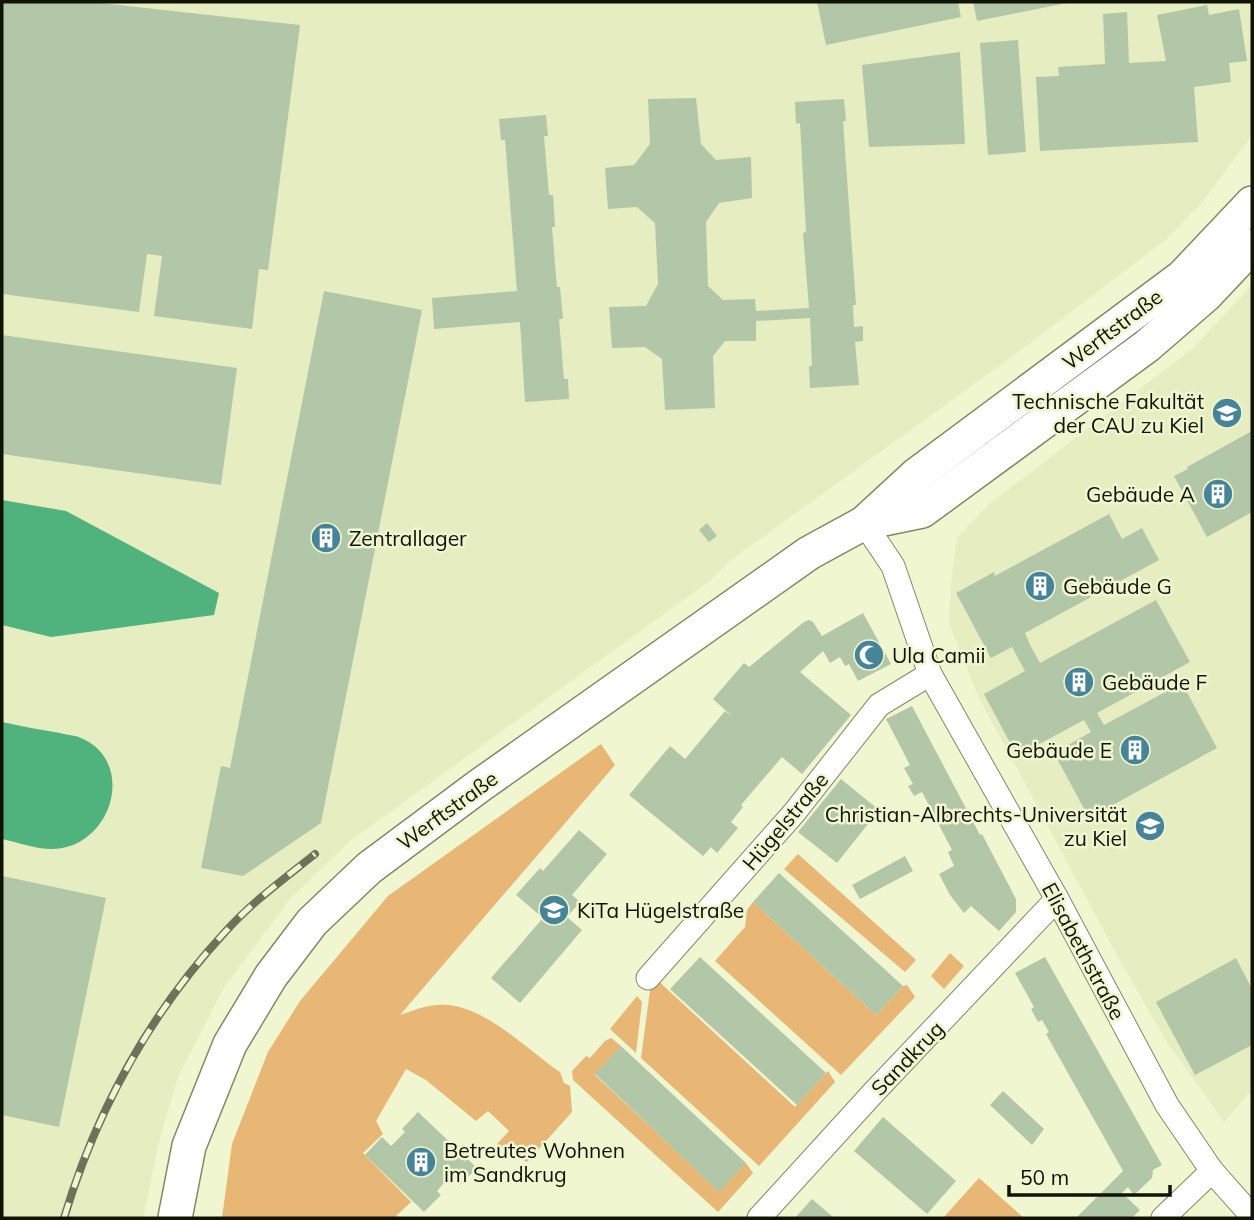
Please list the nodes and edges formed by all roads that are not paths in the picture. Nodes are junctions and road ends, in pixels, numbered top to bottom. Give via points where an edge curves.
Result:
1 (1252, 203) edge
2 (1252, 246) edge
3 (864, 523) junction
4 (930, 674) junction
5 (1057, 899) junction
6 (648, 978) dead end
7 (1212, 1171) junction
8 (1252, 1216) edge
9 (175, 1218) edge
10 (759, 1218) edge
11 (1163, 1218) edge

1 - 3 main road, Werftstraße via 1182,276 916,475
2 - 3 main road, Werftstraße via 1206,295 1147,346 922,511
3 - 4 street, Elisabethstraße via 893,566
3 - 9 main road, Werftstraße via 808,553 479,786 369,868 312,922 271,976 230,1044 189,1146
4 - 5 street, Elisabethstraße
4 - 6 street, Hügelstraße via 879,705 794,813
5 - 7 street, Elisabethstraße via 1167,1105
5 - 10 street, Sandkrug
7 - 8 street, Elisabethstraße
7 - 11 street

